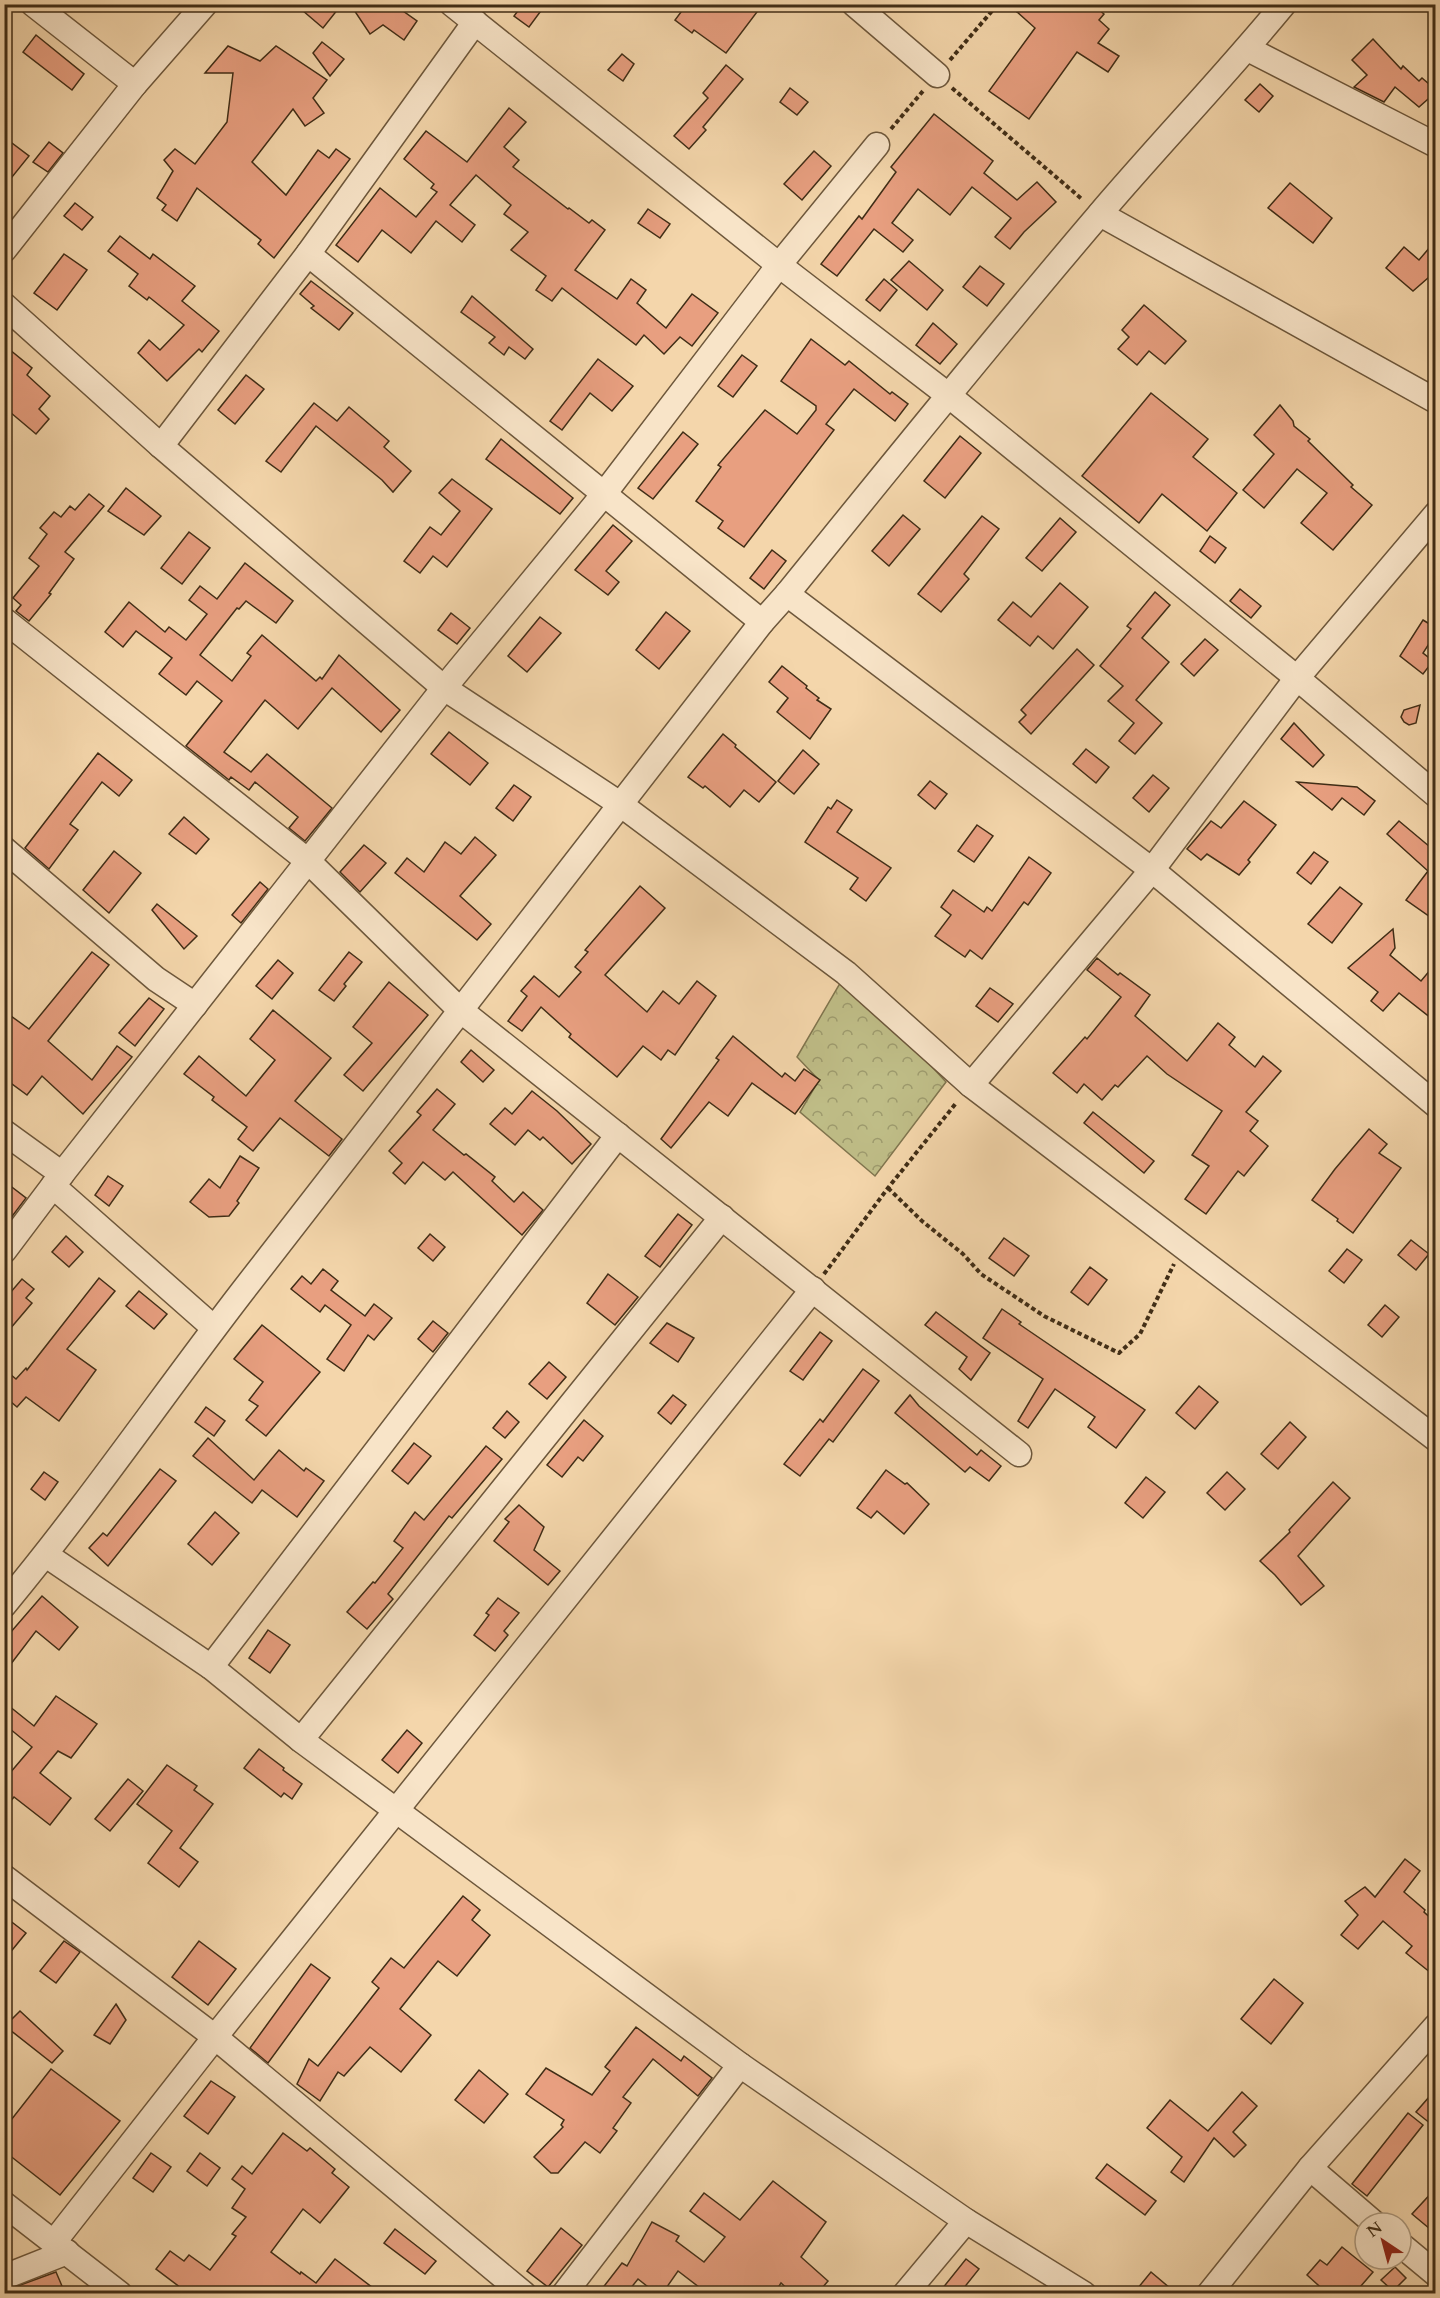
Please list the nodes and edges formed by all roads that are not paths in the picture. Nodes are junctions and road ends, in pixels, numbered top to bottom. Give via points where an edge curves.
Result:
1 (33, 4) edge
2 (205, 4) edge
3 (452, 4) edge
4 (854, 4) edge
5 (1284, 4) edge
6 (475, 22) junction
7 (1248, 49) junction
8 (937, 75) road end
9 (135, 84) junction
10 (877, 145) dead end
11 (1436, 145) edge
12 (1100, 214) junction
13 (4, 250) edge
14 (308, 254) junction
15 (779, 265) junction
16 (4, 305) edge
17 (948, 395) junction
18 (1436, 401) edge
19 (161, 446) junction
20 (604, 494) junction
21 (1436, 514) edge
22 (787, 594) junction
23 (4, 620) edge
24 (762, 622) junction
25 (1297, 678) junction
26 (444, 688) junction
27 (1436, 795) edge
28 (620, 804) junction
29 (4, 849) edge
30 (308, 861) junction
31 (1152, 870) junction
32 (195, 1005) junction
33 (459, 1009) junction
34 (971, 1085) junction
35 (1436, 1105) edge
36 (4, 1132) edge
37 (618, 1136) junction
38 (57, 1180) junction
39 (722, 1217) junction
40 (4, 1251) edge
41 (813, 1289) junction
42 (214, 1328) junction
43 (1436, 1440) edge
44 (1019, 1454) dead end
45 (46, 1555) junction
46 (4, 1605) edge
47 (211, 1667) junction
48 (301, 1740) junction
49 (397, 1812) junction
50 (4, 1877) edge
51 (1436, 2026) edge
52 (215, 2037) junction
53 (740, 2065) junction
54 (1310, 2168) junction
55 (4, 2204) edge
56 (1360, 2211) edge
57 (966, 2221) junction
58 (61, 2247) junction
59 (1413, 2255) edge
60 (1436, 2274) edge
61 (4, 2277) edge
62 (120, 2294) edge
63 (524, 2294) edge
64 (564, 2294) edge
65 (905, 2294) edge
66 (1083, 2294) edge
67 (1209, 2294) edge

1 - 9 street
2 - 9 street
3 - 6 street
4 - 8 street
5 - 7 street
6 - 14 street
6 - 15 street
7 - 11 street
7 - 12 street
9 - 13 street
10 - 15 street
12 - 17 street
12 - 18 street
14 - 19 street
14 - 20 street
15 - 17 street
15 - 20 street
16 - 19 street
17 - 22 street
17 - 25 street
19 - 26 street
20 - 24 street
20 - 26 street
21 - 25 street
22 - 24 street
22 - 31 street
23 - 30 street
24 - 28 street
25 - 27 street
25 - 31 street
26 - 28 street
26 - 30 street
28 - 33 street
28 - 34 street via 846,973
29 - 32 street via 156,979
30 - 32 street
30 - 33 street
31 - 34 street
31 - 35 street
32 - 38 street
33 - 37 street
33 - 42 street
34 - 43 street
36 - 38 street
37 - 39 street
37 - 47 street
38 - 40 street
38 - 42 street
39 - 41 street
39 - 48 street
41 - 44 street
41 - 49 street
42 - 45 street
45 - 46 street
45 - 47 street
47 - 48 street
48 - 49 street
49 - 52 street
49 - 53 street
50 - 52 street
51 - 54 street
52 - 58 street
52 - 63 street
53 - 57 street
53 - 64 street
54 - 56 street
54 - 67 street
55 - 58 street
57 - 65 street
57 - 66 street
58 - 61 street
58 - 62 street
59 - 60 street

